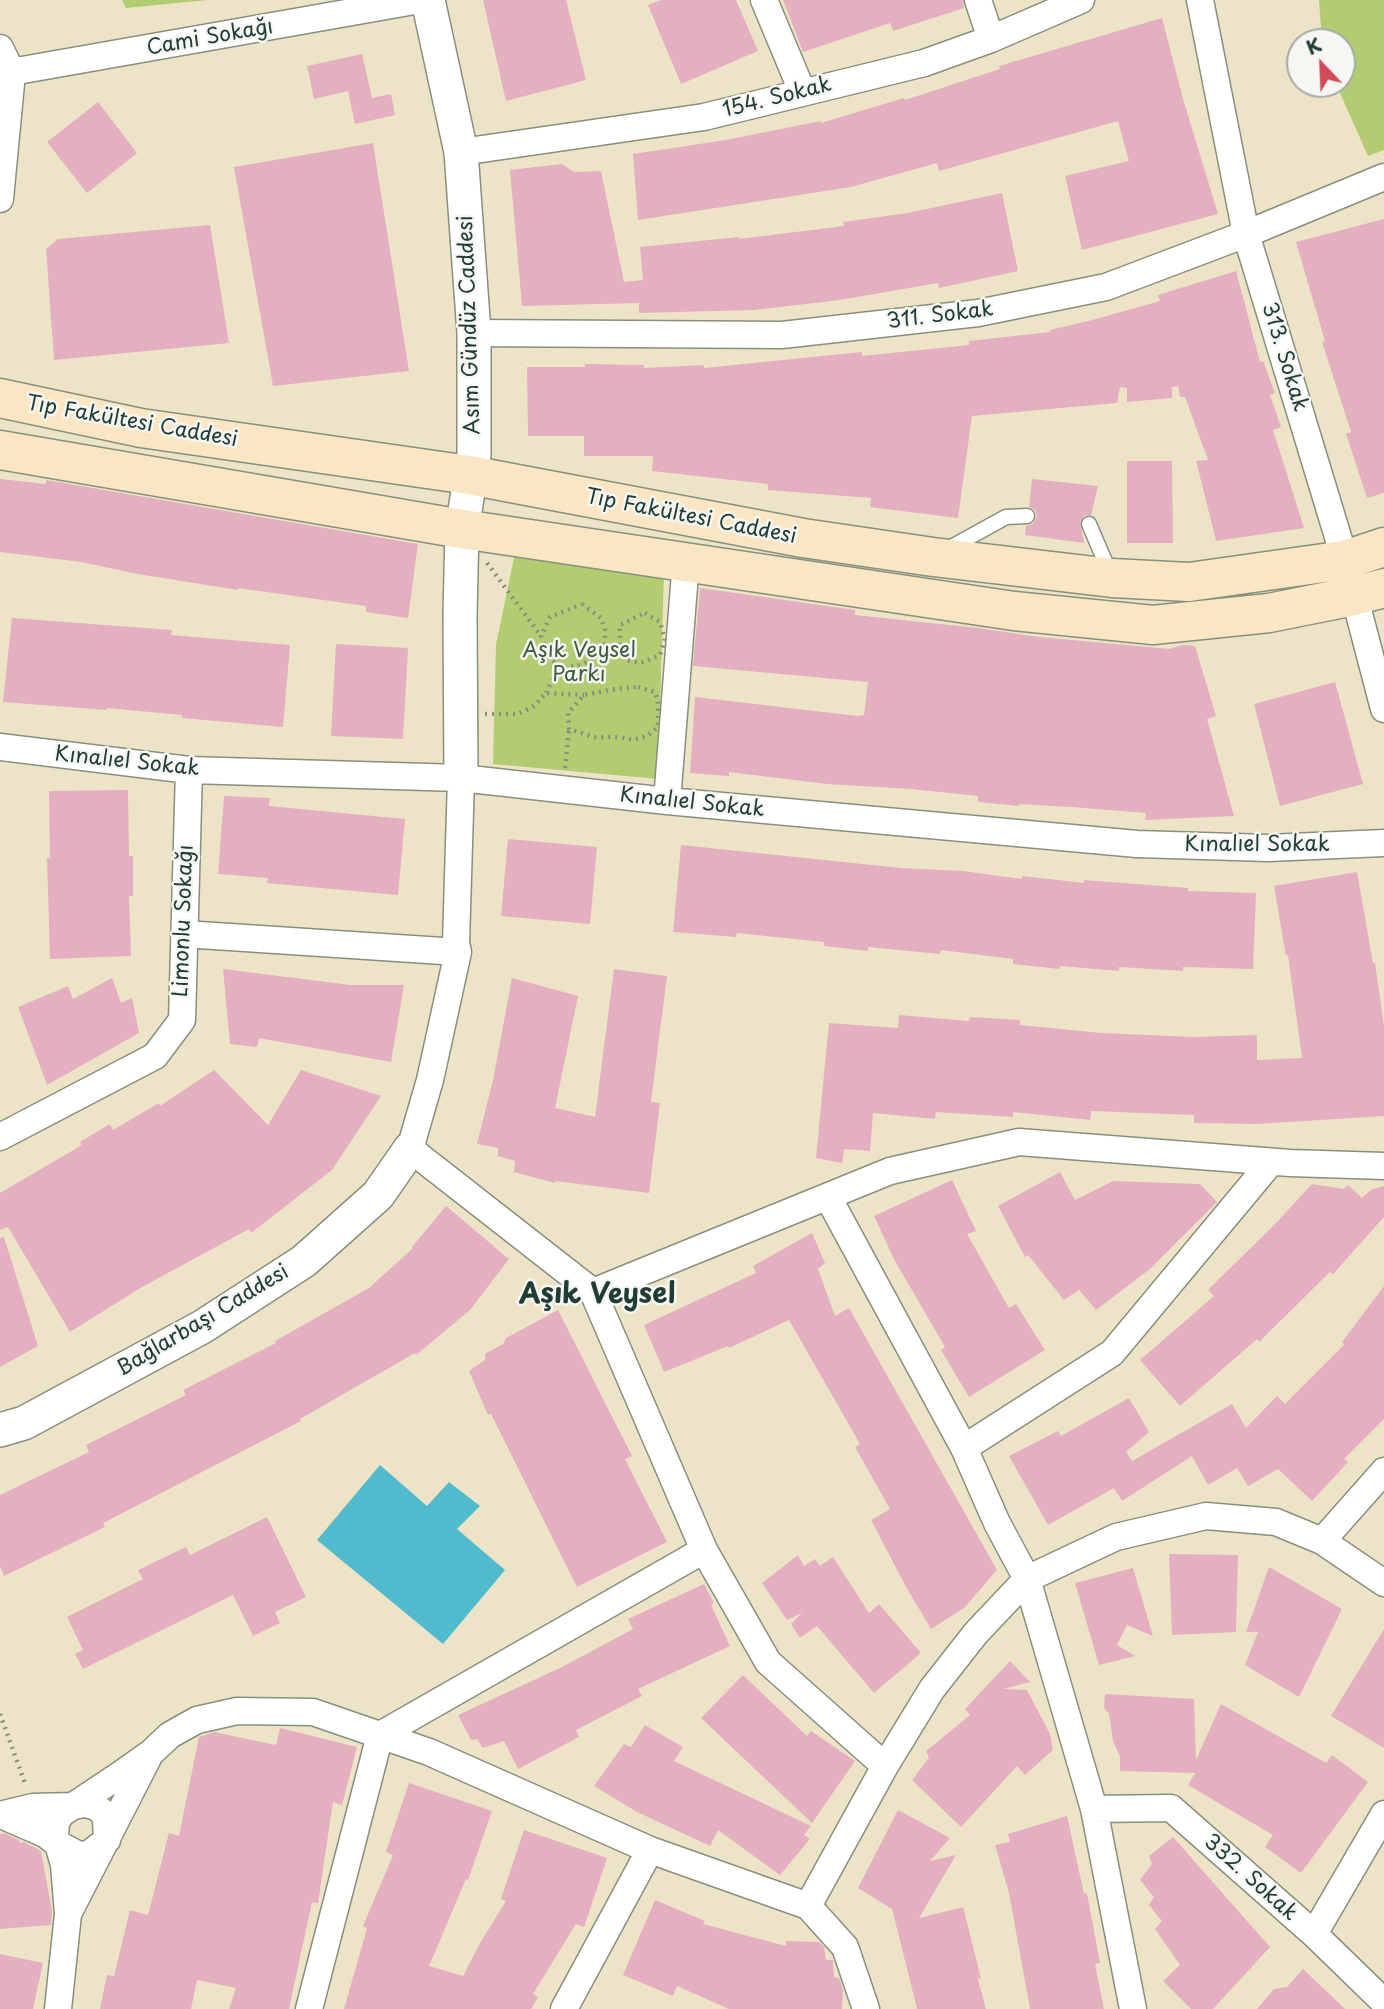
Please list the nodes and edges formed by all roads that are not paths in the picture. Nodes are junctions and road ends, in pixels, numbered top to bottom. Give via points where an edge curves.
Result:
1 (420, 0) edge
2 (428, 0) edge
3 (764, 0) edge
4 (978, 0) edge
5 (1081, 0) edge
6 (1200, 0) edge
7 (991, 39) junction
8 (0, 48) edge
9 (6, 74) edge
10 (802, 92) junction
11 (461, 152) junction
12 (1384, 177) edge
13 (0, 200) edge
14 (1246, 234) junction
15 (474, 333) junction
16 (0, 398) edge
17 (0, 450) edge
18 (469, 475) junction
19 (1027, 516) dead end
20 (1089, 524) dead end
21 (462, 529) junction
22 (1384, 547) edge
23 (933, 557) junction
24 (686, 561) junction
25 (1112, 578) junction
26 (1361, 581) edge
27 (1384, 709) edge
28 (0, 747) edge
29 (189, 770) junction
30 (461, 778) junction
31 (667, 801) junction
32 (1384, 843) edge
33 (184, 934) junction
34 (458, 952) junction
35 (0, 1137) edge
36 (410, 1149) junction
37 (1271, 1162) junction
38 (1384, 1166) edge
39 (828, 1197) junction
40 (593, 1292) junction
41 (0, 1430) edge
42 (964, 1448) junction
43 (1384, 1471) edge
44 (1322, 1541) junction
45 (704, 1550) junction
46 (1027, 1579) junction
47 (1384, 1583) edge
48 (380, 1735) junction
49 (152, 1752) junction
50 (885, 1766) junction
51 (73, 1806) junction
52 (1094, 1810) junction
53 (1384, 1814) edge
54 (0, 1815) edge
55 (107, 1840) junction
56 (58, 1844) junction
57 (650, 1850) junction
58 (808, 1906) junction
59 (68, 1914) junction
60 (1314, 1934) junction
61 (1384, 2002) edge
62 (58, 2009) edge
63 (309, 2009) edge
64 (564, 2009) edge
65 (866, 2009) edge
66 (1133, 2009) edge

1 - 9 street, Cami Sokağı
2 - 11 street, Asım Gündüz Caddesi
3 - 10 street
4 - 7 street
5 - 7 street, 154. Sokak
6 - 14 street, 313. Sokak
7 - 10 street, 154. Sokak via 924,63
8 - 9 street
9 - 13 street
10 - 11 street, 154. Sokak via 704,117
11 - 15 street, Asım Gündüz Caddesi
12 - 14 street, 311. Sokak
14 - 15 street, 311. Sokak via 1106,288 978,313 782,335
14 - 26 street, 313. Sokak
15 - 18 street, Asım Gündüz Caddesi via 474,455
16 - 18 main road, Tıp Fakültesi Caddesi via 141,428
17 - 21 main road
18 - 21 street, Asım Gündüz Caddesi
18 - 23 main road, Tıp Fakültesi Caddesi via 803,538
19 - 23 lane via 1006,517
20 - 25 lane
21 - 24 main road
21 - 30 street, Asım Gündüz Caddesi
22 - 26 main road, Tıp Fakültesi Caddesi
23 - 25 main road, Tıp Fakültesi Caddesi
24 - 26 main road via 1014,611 1153,625 1269,613
24 - 31 street
25 - 26 main road, Tıp Fakültesi Caddesi
26 - 27 street, 313. Sokak
28 - 29 street, Kınalıel Sokak
29 - 30 street, Kınalıel Sokak
29 - 33 street, Limonlu Sokağı
30 - 31 street, Kınalıel Sokak
30 - 34 street
31 - 32 street, Kınalıel Sokak via 1137,844 1268,848
33 - 34 street
33 - 35 street, Limonlu Sokağı via 182,1020 155,1056
34 - 36 street
36 - 40 street
36 - 41 street, Bağlarbaşı Caddesi via 378,1195 304,1261 202,1327 24,1423
37 - 38 street
37 - 39 street via 1019,1142 890,1171
37 - 42 street via 1112,1353
39 - 40 street
39 - 42 street
40 - 45 street
42 - 46 street
43 - 44 street
44 - 46 street via 1276,1522 1206,1516 1116,1537
44 - 47 street
45 - 48 street
45 - 50 street via 768,1662
46 - 50 street via 932,1689
46 - 52 street
48 - 49 street via 313,1712 237,1711 197,1720
48 - 57 street via 429,1752
48 - 63 street
49 - 51 street
49 - 55 street
50 - 58 street
51 - 54 street via 33,1807
51 - 55 street via 84,1804 103,1812
51 - 56 street via 56,1823
52 - 60 street, 332. Sokak via 1171,1808
52 - 66 street
53 - 60 street
54 - 56 street
55 - 56 street via 79,1855
55 - 59 street
56 - 59 street
57 - 58 street
57 - 64 street
58 - 65 street via 845,1947
59 - 62 street
60 - 61 street, 332. Sokak

